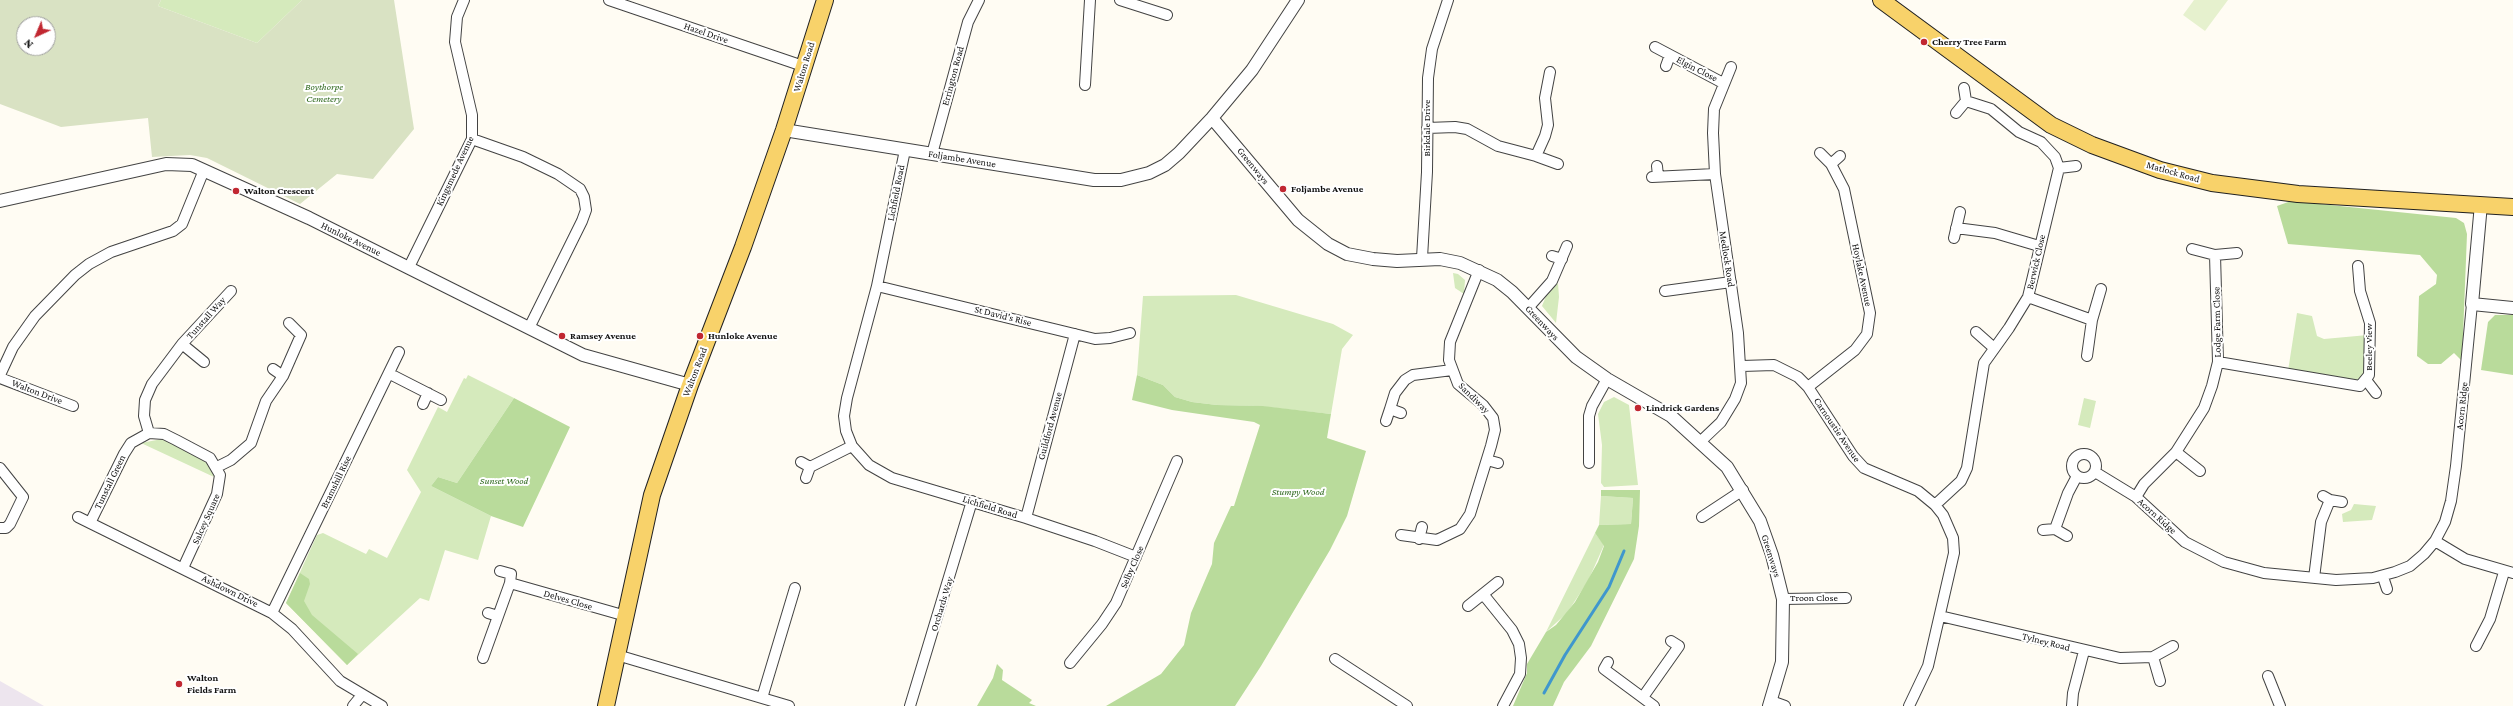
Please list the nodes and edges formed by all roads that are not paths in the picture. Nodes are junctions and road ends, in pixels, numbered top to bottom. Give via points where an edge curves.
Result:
1 (464, 0) edge
2 (609, 0) edge
3 (825, 0) edge
4 (979, 0) edge
5 (1090, 0) edge
6 (1298, 0) edge
7 (1448, 0) edge
8 (1881, 0) edge
9 (1127, 1) edge
10 (1167, 15) dead end
11 (1655, 47) dead end
12 (1670, 55) junction
13 (804, 66) junction
14 (1666, 66) dead end
15 (1731, 67) dead end
16 (1550, 72) dead end
17 (1723, 82) junction
18 (1085, 85) dead end
19 (1964, 88) dead end
20 (1966, 100) junction
21 (1956, 113) dead end
22 (1212, 118) junction
23 (1427, 128) junction
24 (784, 130) junction
25 (472, 139) junction
26 (905, 150) junction
27 (1820, 152) dead end
28 (932, 154) junction
29 (1536, 156) junction
30 (1840, 156) dead end
31 (1558, 164) dead end
32 (1831, 164) junction
33 (1658, 166) dead end
34 (2076, 166) dead end
35 (2059, 168) junction
36 (204, 170) junction
37 (1715, 174) junction
38 (0, 201) edge
39 (2481, 204) junction
40 (2513, 207) edge
41 (1960, 212) dead end
42 (1956, 228) junction
43 (1954, 238) dead end
44 (1567, 246) dead end
45 (2040, 246) junction
46 (2192, 249) dead end
47 (2237, 253) dead end
48 (2214, 254) junction
49 (1552, 256) dead end
50 (1422, 258) junction
51 (1562, 259) junction
52 (2358, 266) dead end
53 (409, 267) junction
54 (1479, 270) junction
55 (1731, 282) junction
56 (877, 286) junction
57 (1669, 287) dead end
58 (2101, 289) dead end
59 (231, 291) dead end
60 (2028, 297) junction
61 (2472, 304) junction
62 (1528, 308) junction
63 (2513, 308) edge
64 (2092, 320) junction
65 (289, 323) dead end
66 (529, 328) junction
67 (1976, 332) dead end
68 (1075, 334) junction
69 (1130, 334) dead end
70 (182, 344) junction
71 (1994, 348) junction
72 (399, 352) dead end
73 (2087, 356) dead end
74 (204, 362) dead end
75 (2218, 362) junction
76 (1742, 366) junction
77 (273, 369) dead end
78 (1452, 370) junction
79 (390, 374) junction
80 (283, 376) junction
81 (0, 377) edge
82 (1606, 379) junction
83 (2366, 380) junction
84 (690, 385) junction
85 (1808, 388) junction
86 (428, 393) junction
87 (2376, 393) dead end
88 (441, 400) dead end
89 (423, 404) dead end
90 (74, 406) dead end
91 (1390, 409) junction
92 (1401, 413) dead end
93 (1386, 421) dead end
94 (149, 433) junction
95 (1701, 441) junction
96 (852, 446) junction
97 (2176, 452) junction
98 (1487, 460) junction
99 (1177, 461) dead end
100 (1498, 463) dead end
101 (1589, 463) dead end
102 (217, 467) junction
103 (0, 468) edge
104 (2200, 471) dead end
105 (2095, 472) junction
106 (2077, 476) junction
107 (806, 478) dead end
108 (1742, 490) junction
109 (2136, 497) junction
110 (972, 501) junction
111 (2342, 502) dead end
112 (1935, 505) junction
113 (78, 517) dead end
114 (1702, 517) dead end
115 (1026, 518) junction
116 (90, 523) junction
117 (1422, 527) dead end
118 (3, 528) edge
119 (2043, 530) dead end
120 (2055, 530) junction
121 (1402, 535) dead end
122 (2067, 536) dead end
123 (1419, 539) junction
124 (2435, 540) junction
125 (1136, 557) junction
126 (183, 568) junction
127 (500, 570) dead end
128 (2509, 572) edge
129 (2383, 577) junction
130 (2314, 578) junction
131 (1498, 582) dead end
132 (510, 583) junction
133 (795, 588) dead end
134 (2387, 589) dead end
135 (1483, 594) junction
136 (1846, 598) dead end
137 (1783, 599) junction
138 (1468, 606) dead end
139 (272, 613) junction
140 (626, 616) junction
141 (1940, 616) junction
142 (1671, 641) dead end
143 (2173, 646) dead end
144 (2476, 646) dead end
145 (2084, 651) junction
146 (617, 655) junction
147 (2153, 657) junction
148 (483, 658) dead end
149 (1335, 659) dead end
150 (1608, 662) dead end
151 (1070, 663) dead end
152 (2268, 676) dead end
153 (2160, 681) dead end
154 (362, 695) junction
155 (1644, 697) junction
156 (762, 698) junction
157 (1770, 703) edge
158 (353, 706) edge
159 (382, 706) edge
160 (606, 706) edge
161 (789, 706) edge
162 (910, 706) edge
163 (1407, 706) edge
164 (1503, 706) edge
165 (1654, 706) edge
166 (1785, 706) edge
167 (1909, 706) edge
168 (2072, 706) edge
169 (2280, 706) edge

1 - 25 street, Kingsmede Avenue via 456,23 455,42 472,115
2 - 13 street, Hazel Drive
3 - 13 main road, Walton Road
4 - 28 street, Errington Road via 968,22
5 - 18 street
6 - 22 street, Foljambe Avenue via 1252,70
7 - 23 street, Birkdale Drive via 1432,49 1428,78
8 - 39 main road, Matlock Road via 2051,125 2092,145 2160,170 2212,183 2298,194
9 - 10 street
11 - 12 street, Elgin Close
12 - 14 street, Elgin Close
12 - 17 street, Elgin Close
13 - 24 main road, Walton Road
15 - 17 street, Medlock Road
16 - 29 street via 1545,98 1548,125
17 - 37 street, Medlock Road via 1713,121
19 - 20 street
20 - 21 street
20 - 35 street via 1991,109 2019,132 2041,142 2055,157
22 - 28 street, Foljambe Avenue via 1180,153 1165,165 1149,173 1121,180 1094,180
22 - 50 street, Greenways via 1298,220 1328,244 1347,254 1373,259 1397,261
23 - 29 street via 1455,126 1467,129 1498,146
23 - 50 street, Birkdale Drive
24 - 26 street, Foljambe Avenue
24 - 84 main road, Walton Road
25 - 53 street, Kingsmede Avenue
25 - 66 street via 523,157 558,174 580,189 584,197 586,210 582,221
26 - 28 street, Foljambe Avenue
26 - 56 street, Lichfield Road
27 - 32 street, Hoylake Avenue
29 - 31 street
30 - 32 street
32 - 85 street, Hoylake Avenue via 1844,189 1870,313 1867,334 1855,350
33 - 37 street via 1655,177
34 - 35 street
35 - 45 street, Berwick Close
36 - 38 street, Hunloke Avenue via 179,163 166,164
36 - 53 street, Hunloke Avenue
36 - 81 street via 182,224 173,231 111,252 75,275 35,316 13,347
37 - 55 street, Medlock Road
39 - 40 main road, Matlock Road
39 - 61 street, Acorn Ridge
41 - 42 street
42 - 43 street
42 - 45 street via 1995,233
44 - 51 street
45 - 60 street, Berwick Close
46 - 48 street
47 - 48 street
48 - 75 street, Lodge Farm Close
49 - 51 street
50 - 54 street, Greenways via 1460,263
51 - 62 street via 1552,281
52 - 83 street, Beeley View via 2360,291 2370,323 2370,366
53 - 66 street, Hunloke Avenue
54 - 62 street, Greenways via 1497,280
54 - 78 street, Sandiway via 1450,342 1449,360
55 - 57 street
55 - 76 street, Medlock Road
56 - 68 street, St David's Rise
56 - 96 street, Lichfield Road via 846,398 844,416
58 - 64 street
59 - 70 street, Tunstall Way
60 - 64 street
60 - 71 street, Berwick Close
61 - 63 street
61 - 124 street, Acorn Ridge via 2452,494 2445,522
62 - 82 street, Greenways via 1576,357
64 - 73 street
65 - 80 street via 301,335
66 - 84 street, Hunloke Avenue via 583,355
67 - 71 street
68 - 69 street, St David's Rise via 1095,339
68 - 115 street, Guildford Avenue
70 - 74 street, Tunstall Way
70 - 94 street, Tunstall Way via 152,384 145,400 144,416
71 - 112 street, Berwick Close via 1984,363 1981,374 1967,468 1961,481
72 - 79 street, Bramshill Rise
75 - 83 street, Beeley View via 2292,379 2354,386 2360,386
75 - 97 street, Lodge Farm Close via 2204,408
76 - 85 street, Carnoustie Avenue via 1774,365 1786,369
76 - 95 street, Medlock Road via 1741,383 1735,399 1721,422
77 - 80 street
78 - 91 street via 1413,375 1405,380 1395,393
78 - 98 street, Sandiway via 1458,384 1483,405 1493,418 1495,430
79 - 86 street
79 - 139 street, Bramshill Rise
80 - 102 street via 266,400 251,443 231,460
81 - 90 street, Walton Drive
82 - 95 street, Greenways via 1672,416
82 - 101 street via 1589,416
83 - 87 street, Beeley View
84 - 140 main road, Walton Road via 652,495
85 - 112 street, Carnoustie Avenue via 1864,468 1918,491
86 - 88 street
86 - 89 street
91 - 92 street
91 - 93 street
94 - 102 street via 164,434 210,458
94 - 116 street, Tunstall Green via 135,440 124,454
95 - 108 street, Greenways via 1727,467
96 - 107 street via 805,465
96 - 110 street, Lichfield Road via 859,456 879,473
97 - 104 street
97 - 109 street, Lodge Farm Close via 2144,484
98 - 100 street
98 - 123 street, Sandiway via 1470,514 1460,529 1437,540
99 - 125 street, Selby Close
102 - 126 street, Salcey Square via 220,475 219,489
103 - 118 street via 23,497 14,518
105 - 106 street via 2088,478
105 - 106 street via 2095,460 2086,454 2080,454 2072,466
105 - 109 street, Acorn Ridge
106 - 120 street
108 - 114 street
108 - 137 street, Greenways via 1760,522 1772,555
109 - 130 street, Acorn Ridge via 2185,542 2224,562 2264,573
110 - 115 street, Lichfield Road
110 - 162 street, Orchards Way
111 - 130 street via 2326,498
112 - 141 street, Carnoustie Avenue via 1953,538 1954,553
113 - 116 street, Ashdown Drive
115 - 125 street, Lichfield Road
116 - 126 street, Ashdown Drive
117 - 123 street
119 - 120 street
120 - 122 street
121 - 123 street, Sandiway
124 - 128 street via 2465,559
124 - 129 street, Acorn Ridge via 2410,566
125 - 151 street, Selby Close via 1116,603
126 - 139 street, Ashdown Drive
127 - 132 street via 511,574
128 - 144 street
129 - 130 street, Acorn Ridge via 2357,580
129 - 134 street
131 - 135 street
132 - 140 street, Delves Close
132 - 148 street via 493,614
133 - 156 street
135 - 138 street
135 - 164 street via 1512,630 1519,644 1520,674
136 - 137 street, Troon Close
137 - 157 street, Greenways via 1782,662
139 - 154 street, Ashdown Drive via 292,629 340,681
140 - 146 main road, Walton Road
141 - 145 street, Tylney Road
141 - 167 street, Carnoustie Avenue via 1928,666
142 - 155 street via 1679,646
143 - 147 street, Tylney Road
145 - 147 street, Tylney Road via 2120,658
145 - 168 street
146 - 156 street
146 - 160 main road, Walton Road
147 - 153 street
149 - 163 street
150 - 155 street via 1604,669
152 - 169 street
154 - 158 street
154 - 159 street, Ashdown Drive
155 - 165 street
156 - 161 street
157 - 166 street

